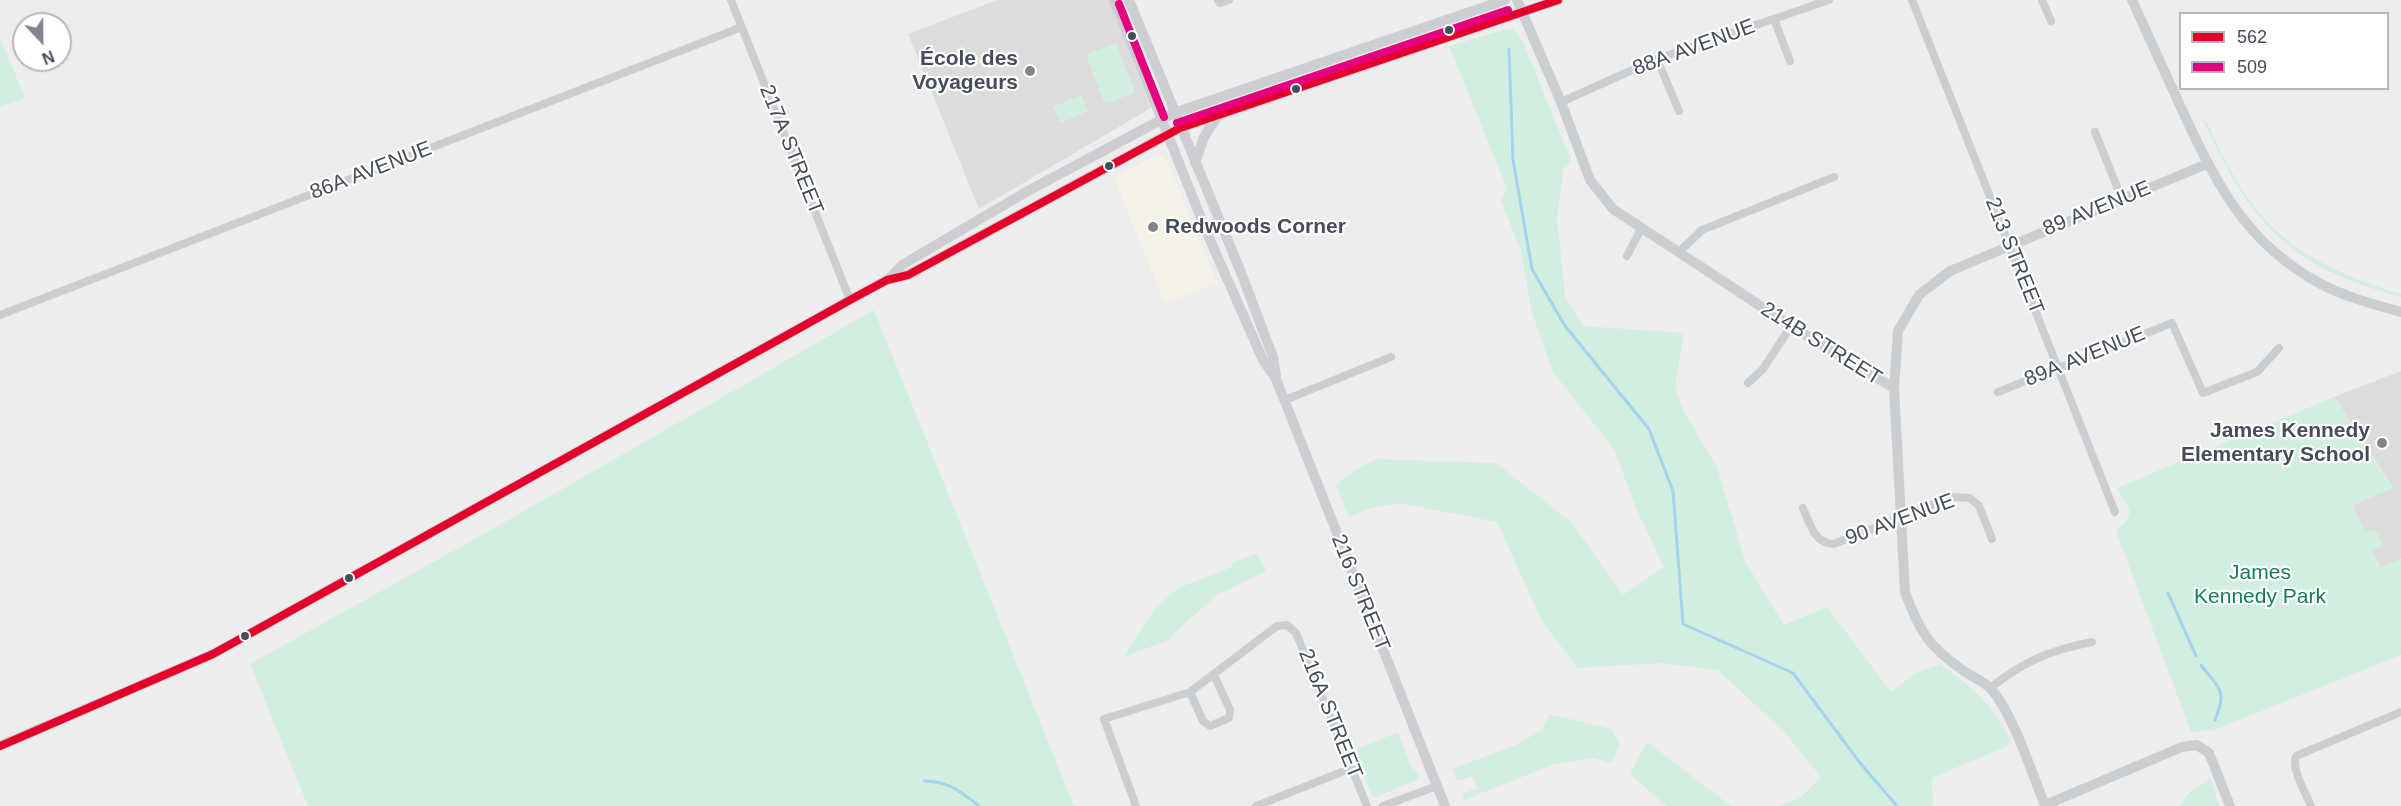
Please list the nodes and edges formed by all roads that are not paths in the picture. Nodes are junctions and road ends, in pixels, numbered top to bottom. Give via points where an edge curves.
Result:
1 (731, 0) edge
2 (1114, 0) edge
3 (1129, 0) edge
4 (1229, 0) edge
5 (1505, 0) edge
6 (1517, 0) edge
7 (1558, 0) edge
8 (1829, 0) edge
9 (1912, 0) edge
10 (2042, 0) edge
11 (2132, 0) edge
12 (1219, 2) edge
13 (1522, 12) junction
14 (1773, 19) junction
15 (2051, 21) dead end
16 (742, 27) junction
17 (1657, 59) junction
18 (1790, 62) dead end
19 (1561, 102) junction
20 (1679, 111) dead end
21 (1174, 113) junction
22 (1218, 115) junction
23 (1161, 119) junction
24 (1180, 128) junction
25 (2095, 132) dead end
26 (1167, 134) junction
27 (1195, 163) junction
28 (2207, 164) junction
29 (1834, 177) dead end
30 (2122, 199) junction
31 (1641, 229) junction
32 (2009, 244) junction
33 (1678, 253) junction
34 (1627, 256) dead end
35 (887, 280) junction
36 (850, 300) junction
37 (2401, 312) edge
38 (0, 315) edge
39 (1791, 326) junction
40 (2279, 348) dead end
41 (1391, 357) dead end
42 (2058, 368) junction
43 (1276, 379) junction
44 (1748, 384) dead end
45 (1894, 388) junction
46 (1998, 392) dead end
47 (1285, 400) junction
48 (1803, 508) dead end
49 (2115, 512) dead end
50 (1900, 518) junction
51 (1992, 539) dead end
52 (2092, 642) dead end
53 (1214, 675) junction
54 (1990, 688) junction
55 (1190, 692) junction
56 (2401, 712) edge
57 (0, 746) edge
58 (1352, 768) junction
59 (1437, 786) junction
60 (1136, 806) edge
61 (1256, 806) edge
62 (1367, 806) edge
63 (1383, 806) edge
64 (1445, 806) edge
65 (2044, 806) edge
66 (2230, 806) edge
67 (2311, 806) edge

1 - 16 street, 217A STREET
2 - 23 main road, 216 STREET
3 - 21 main road, 216 STREET
4 - 12 street
5 - 21 main road
6 - 13 street, 214B STREET
7 - 13 main road
8 - 14 street, 88A AVENUE
9 - 32 street, 213 STREET
10 - 15 street
11 - 28 street
13 - 19 street, 214B STREET
13 - 22 main road
14 - 17 street, 88A AVENUE
14 - 18 street
16 - 36 street, 217A STREET
16 - 38 street, 86A AVENUE
17 - 19 street, 88A AVENUE
17 - 20 street
19 - 31 street, 214B STREET via 1590,180 1613,209
21 - 23 main road
21 - 24 main road, 216 STREET
22 - 24 main road
22 - 27 main road
23 - 26 main road, 216 STREET
23 - 35 main road via 1026,192 902,265
24 - 26 main road
24 - 27 main road, 216 STREET
25 - 30 street
26 - 35 main road via 908,275
26 - 43 main road, 216 STREET via 1263,360
27 - 43 main road, 216 STREET via 1273,357
28 - 30 street, 89 AVENUE
28 - 37 street via 2236,212 2288,263 2342,294
29 - 33 street via 1702,230
30 - 32 street, 89 AVENUE
31 - 33 street, 214B STREET
31 - 34 street
32 - 42 street, 213 STREET
32 - 45 street, 89 AVENUE via 1950,271 1920,295 1898,331
33 - 39 street, 214B STREET
35 - 36 main road
36 - 57 main road via 213,654
39 - 44 street via 1763,369
39 - 45 street, 214B STREET
40 - 42 street, 89A AVENUE via 2257,372 2203,393 2172,323
41 - 47 street
42 - 46 street, 89A AVENUE
42 - 49 street, 213 STREET
43 - 47 main road, 216 STREET
45 - 50 street, 214B STREET
47 - 59 main road, 216 STREET
48 - 50 street, 90 AVENUE via 1813,532 1828,544 1846,541
50 - 51 street, 90 AVENUE via 1952,497 1970,498 1978,506
50 - 54 street, 214B STREET via 1905,592 1914,619 1928,642
52 - 54 street via 2062,648 2019,666
53 - 55 street
53 - 55 street via 1230,710 1229,718 1210,726 1203,721
53 - 58 street, 216A STREET via 1277,626 1287,625 1296,633
54 - 65 street, 214B STREET via 2006,712
55 - 60 street via 1104,719
56 - 67 street via 2296,756
58 - 61 street
58 - 62 street, 216A STREET
59 - 63 street
59 - 64 main road, 216 STREET
65 - 66 street via 2182,747 2197,745 2209,753

